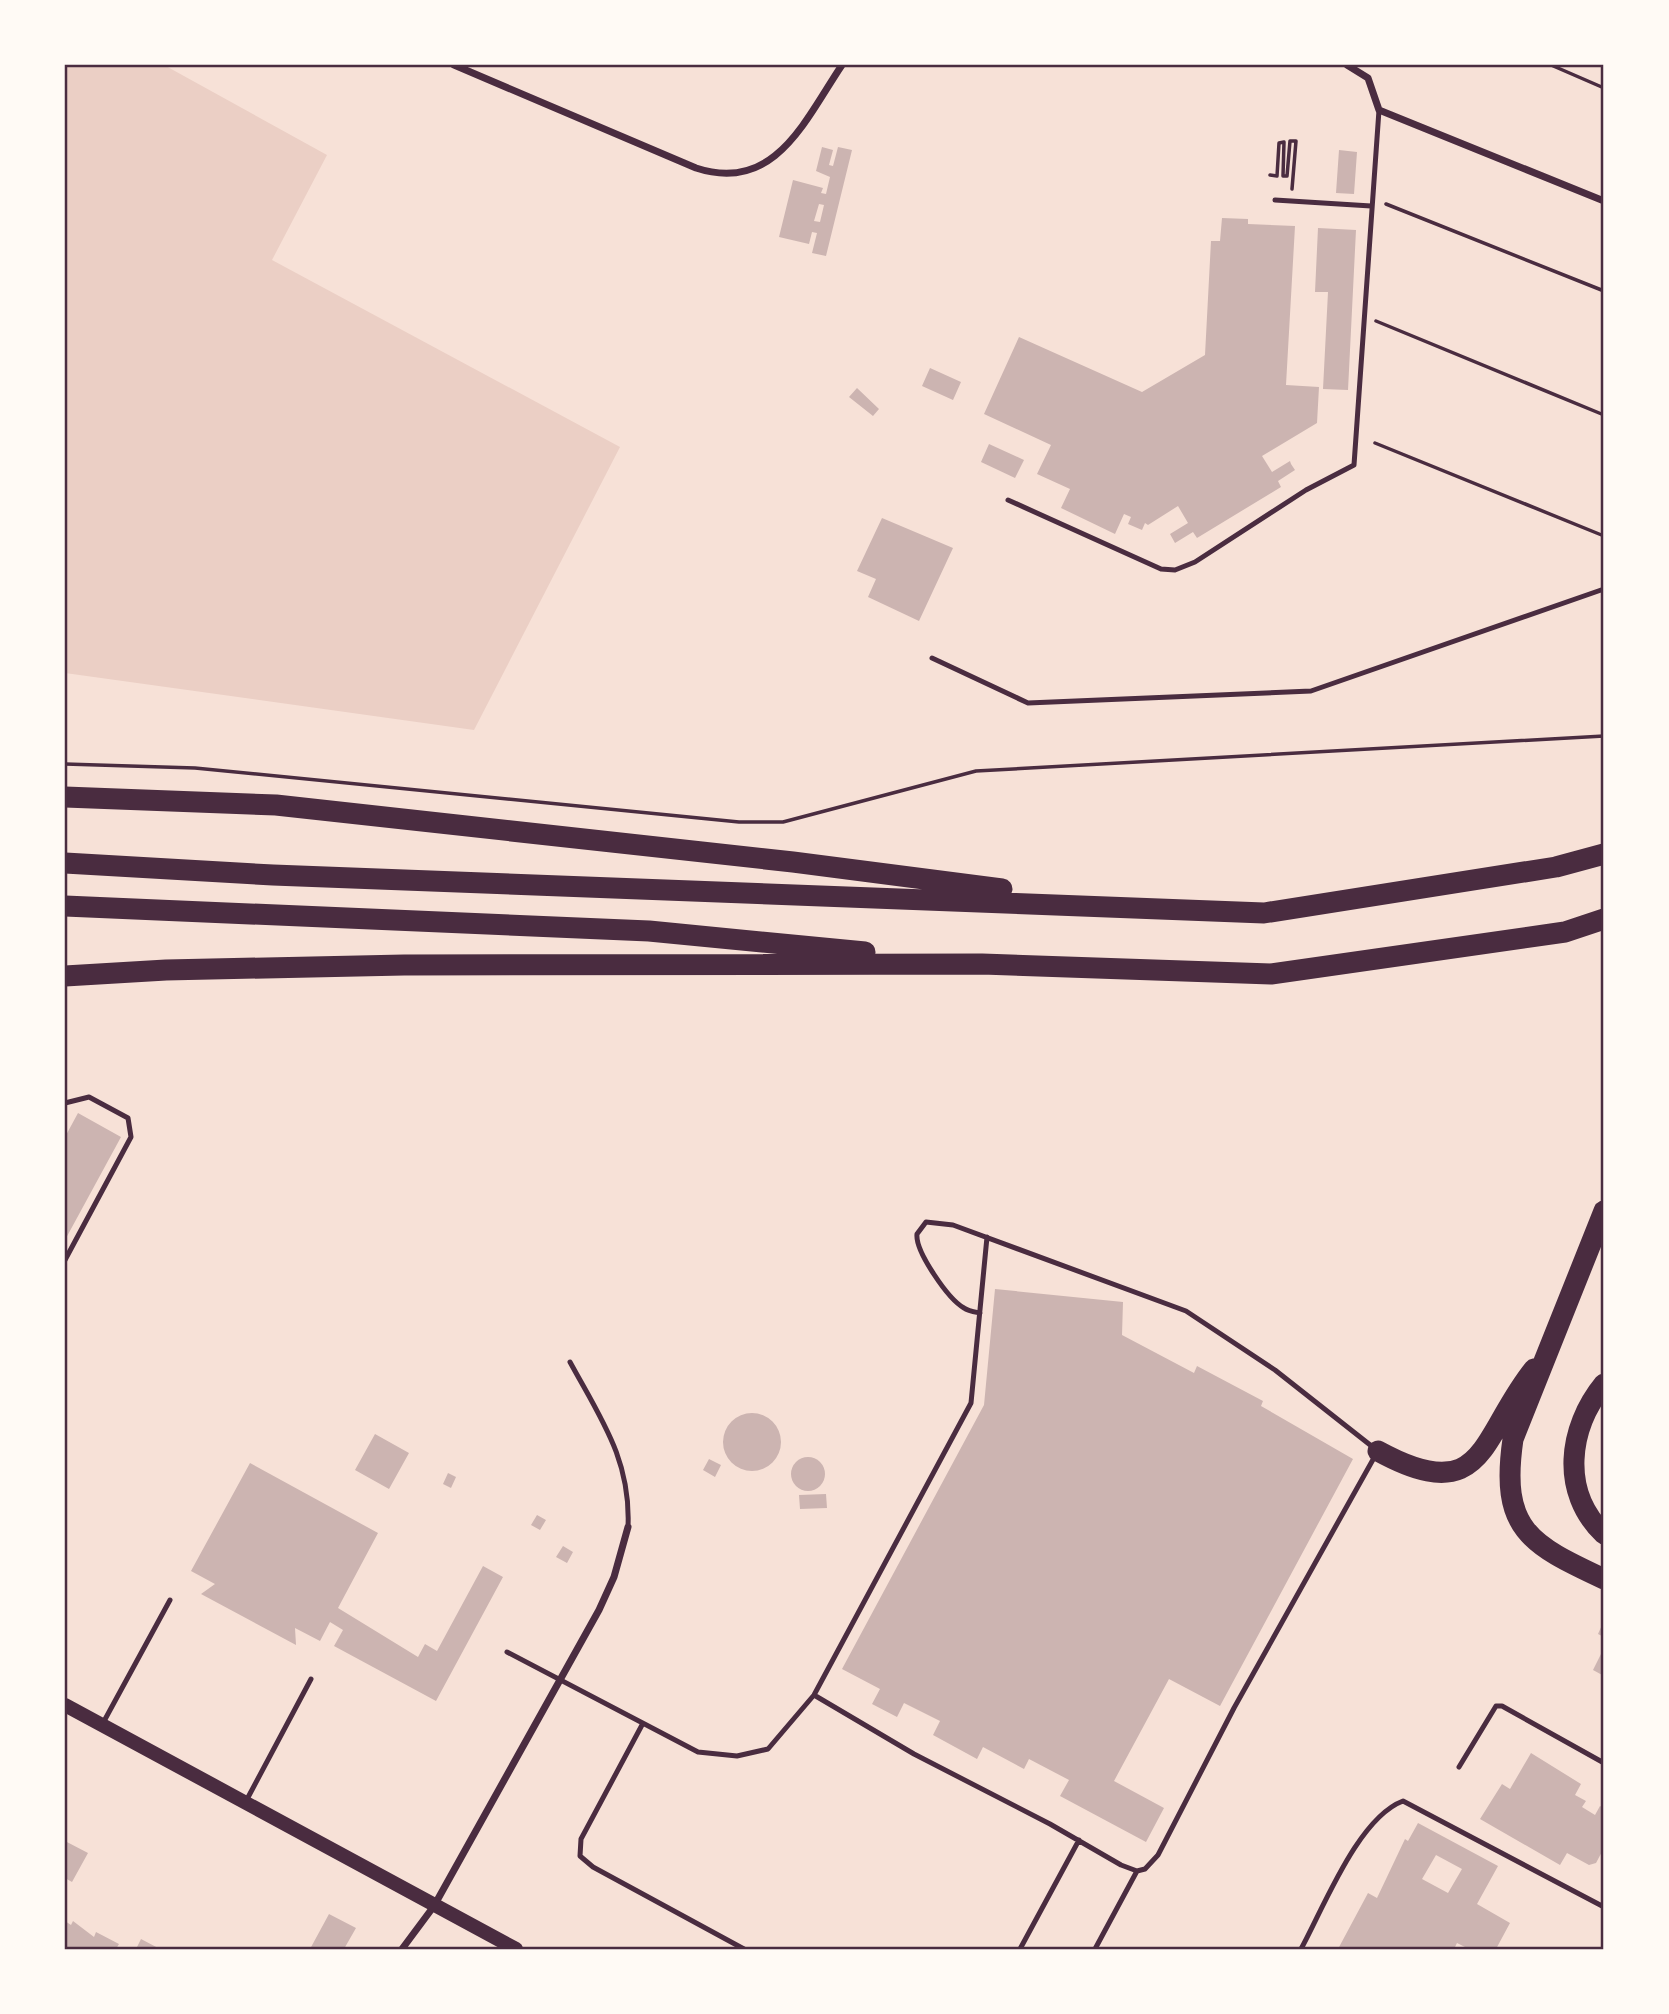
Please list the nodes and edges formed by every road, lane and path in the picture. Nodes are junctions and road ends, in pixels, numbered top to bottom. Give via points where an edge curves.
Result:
1 (454, 65) edge
2 (842, 65) edge
3 (1347, 65) edge
4 (1551, 65) edge
5 (1604, 88) edge
6 (1379, 110) junction
7 (1269, 175) dead end
8 (1276, 176) junction
9 (1276, 184) dead end
10 (1275, 200) dead end
11 (1604, 201) edge
12 (1291, 202) junction
13 (1371, 206) junction
14 (1604, 291) edge
15 (1365, 316) junction
16 (1604, 415) edge
17 (1375, 443) dead end
18 (1008, 500) dead end
19 (1604, 536) edge
20 (1604, 589) edge
21 (932, 658) dead end
22 (1604, 736) edge
23 (65, 764) edge
24 (65, 797) edge
25 (1604, 854) edge
26 (65, 863) edge
27 (65, 906) edge
28 (1136, 907) junction
29 (1604, 919) edge
30 (982, 964) junction
31 (65, 973) edge
32 (67, 1103) edge
33 (65, 1110) edge
34 (1604, 1211) edge
35 (987, 1237) junction
36 (65, 1260) edge
37 (980, 1313) junction
38 (1546, 1353) junction
39 (570, 1362) dead end
40 (1604, 1384) edge
41 (1378, 1451) junction
42 (628, 1527) joint
43 (1604, 1534) edge
44 (1604, 1579) edge
45 (170, 1600) dead end
46 (508, 1651) dead end
47 (311, 1679) dead end
48 (560, 1680) junction
49 (814, 1695) junction
50 (65, 1705) edge
51 (102, 1725) junction
52 (642, 1725) junction
53 (1604, 1763) edge
54 (1459, 1767) dead end
55 (245, 1803) junction
56 (1079, 1840) junction
57 (1138, 1871) junction
58 (434, 1906) junction
59 (1604, 1907) edge
60 (402, 1949) edge
61 (516, 1949) edge
62 (744, 1949) edge
63 (1020, 1949) edge
64 (1095, 1949) edge
65 (1301, 1949) edge

1 - 2 street via 696,168 730,176 747,173 788,145
3 - 6 street via 1368,78
4 - 5 path
6 - 11 street
6 - 13 lane
7 - 8 path
8 - 9 path
8 - 12 path via 1279,143 1284,142 1283,176 1287,176 1290,141 1296,141
10 - 12 lane
12 - 13 lane
13 - 14 path via 1390,204
13 - 15 lane
15 - 16 path
15 - 18 lane via 1354,465 1306,490 1195,562 1175,570 1161,569
17 - 19 path
20 - 21 lane via 1311,691 1028,703
22 - 23 path via 976,771 783,822 725,821 195,768
24 - 28 highway via 276,805
25 - 28 highway via 1556,867 1264,913
26 - 28 highway
27 - 30 highway via 649,931
29 - 30 highway via 1565,932 1271,974
30 - 31 highway via 404,965
32 - 33 lane
32 - 36 lane via 89,1097 128,1118 131,1137
34 - 38 highway
35 - 37 lane
35 - 37 lane via 932,1220 916,1237 947,1293 965,1309
35 - 41 lane via 1186,1311 1275,1370
37 - 49 lane via 971,1403
38 - 41 highway via 1516,1390 1485,1448 1472,1462 1457,1470 1425,1473
38 - 44 highway via 1513,1439 1509,1497 1519,1522 1537,1543
39 - 42 lane via 616,1445 629,1497
40 - 43 highway via 1579,1427 1573,1451 1581,1502
41 - 57 lane via 1153,1863
42 - 48 street via 614,1577
45 - 51 lane
46 - 48 lane
47 - 55 lane
48 - 52 lane
48 - 58 street
49 - 52 lane via 768,1749 737,1756 698,1752
49 - 56 lane via 914,1754
50 - 51 main road
51 - 55 main road
52 - 62 lane via 581,1839 580,1856
53 - 54 lane via 1496,1706
55 - 58 main road
56 - 57 lane
56 - 63 lane
57 - 64 lane
58 - 60 street
58 - 61 main road
59 - 65 lane via 1403,1801 1390,1805 1365,1829

